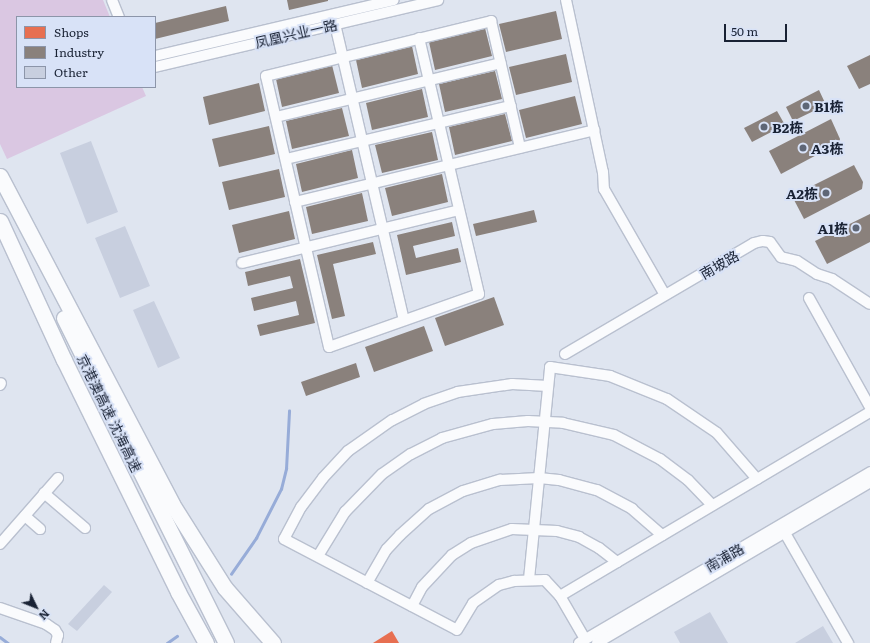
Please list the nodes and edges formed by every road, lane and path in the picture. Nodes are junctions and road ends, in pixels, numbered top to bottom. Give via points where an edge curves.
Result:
1 (112, 0) edge
2 (394, 0) edge
3 (438, 0) edge
4 (566, 0) edge
5 (119, 16) edge
6 (335, 24) junction
7 (419, 38) junction
8 (156, 56) edge
9 (343, 57) junction
10 (501, 63) junction
11 (156, 66) edge
12 (429, 80) junction
13 (352, 98) junction
14 (511, 106) junction
15 (276, 117) junction
16 (439, 123) junction
17 (594, 130) junction
18 (362, 141) junction
19 (520, 148) junction
20 (286, 159) junction
21 (449, 165) junction
22 (0, 176) edge
23 (0, 180) edge
24 (372, 183) junction
25 (296, 202) junction
26 (459, 210) junction
27 (2, 226) edge
28 (383, 228) junction
29 (306, 247) junction
30 (242, 263) dead end
31 (666, 295) junction
32 (809, 298) dead end
33 (870, 304) edge
34 (404, 320) junction
35 (565, 354) dead end
36 (548, 386) junction
37 (870, 407) edge
38 (870, 412) edge
39 (544, 421) junction
40 (870, 472) edge
41 (58, 478) dead end
42 (539, 478) junction
43 (757, 479) junction
44 (870, 482) edge
45 (44, 493) junction
46 (712, 505) junction
47 (25, 516) junction
48 (85, 528) dead end
49 (534, 528) junction
50 (40, 529) dead end
51 (785, 533) junction
52 (662, 535) junction
53 (2, 539) edge
54 (318, 556) junction
55 (618, 562) junction
56 (530, 579) junction
57 (367, 583) junction
58 (560, 596) junction
59 (412, 606) junction
60 (0, 608) edge
61 (582, 641) edge
62 (56, 643) edge
63 (206, 643) edge
64 (226, 643) edge
65 (273, 643) edge
66 (597, 643) edge
67 (848, 643) edge

1 - 5 street
2 - 8 street, 凤凰兴业一路
3 - 6 street, 凤凰兴业一路
4 - 17 street
6 - 9 street
6 - 11 street, 凤凰兴业一路
7 - 9 street
7 - 10 street via 491,21
7 - 12 street
9 - 13 street
9 - 15 street via 266,76
10 - 12 street
10 - 14 street
12 - 13 street
12 - 16 street
13 - 15 street
13 - 18 street
14 - 16 street
14 - 19 street
15 - 20 street
16 - 18 street
16 - 21 street
17 - 19 street
17 - 31 street via 604,189
18 - 20 street
18 - 24 street
19 - 21 street
20 - 25 street
21 - 24 street
21 - 26 street
22 - 65 highway via 172,504 221,582
23 - 64 highway, 京港澳高速 沈海高速 via 79,350
24 - 25 street
24 - 28 street
25 - 29 street
26 - 28 street
26 - 34 street via 478,294
27 - 63 highway, 京港澳高速 沈海高速 via 64,360 178,592
28 - 29 street
28 - 34 street
29 - 30 street
29 - 34 street via 329,347
31 - 33 street, 南坡路 via 754,243 763,241 770,242 781,258 796,261 817,274 832,279
31 - 35 street, 南坡路
32 - 37 street
36 - 39 street
36 - 43 street via 550,367 610,376 648,390 684,409 706,425 731,447
36 - 54 street via 494,386 452,394 407,411 362,440 323,478 301,507 284,539
38 - 43 street
39 - 42 street
39 - 46 street via 597,430 645,450 688,480
39 - 54 street via 510,422 476,428 442,438 411,454 382,474 357,498 335,526
40 - 61 street, 南浦路
41 - 45 street
42 - 49 street
42 - 52 street via 578,484 615,499 643,517
42 - 57 street via 500,480 482,484 435,506 387,549
43 - 46 street
44 - 51 street, 南浦路
45 - 47 street
45 - 48 street
46 - 52 street
47 - 50 street
47 - 53 street
49 - 55 street via 579,537
49 - 56 street
49 - 59 street via 512,529 471,543 436,570
51 - 66 street, 南浦路
51 - 67 street
52 - 55 street
54 - 57 street
55 - 58 street
56 - 58 street via 545,580
56 - 59 street via 506,583 485,593 473,604 456,630
57 - 59 street
58 - 61 street
60 - 62 street via 55,630 58,635

